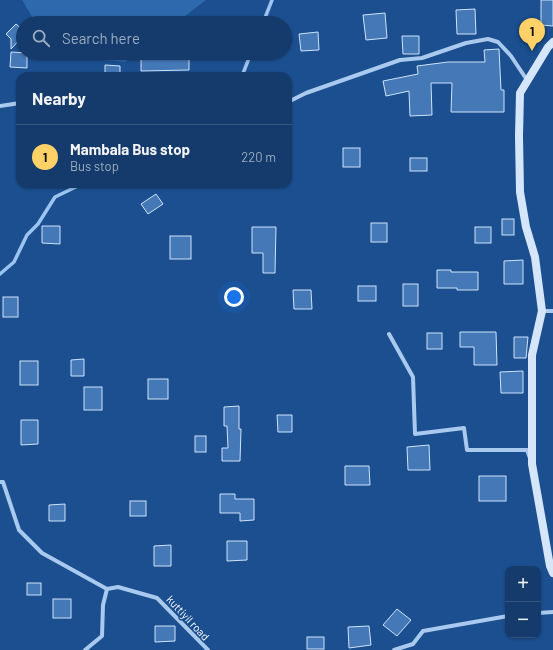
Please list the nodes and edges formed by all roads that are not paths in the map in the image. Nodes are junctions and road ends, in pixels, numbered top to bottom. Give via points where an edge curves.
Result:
1 (553, 42) edge
2 (527, 80) junction
3 (292, 100) edge
4 (16, 104) edge
5 (0, 106) edge
6 (542, 311) junction
7 (553, 311) edge
8 (389, 334) dead end
9 (532, 464) junction
10 (0, 482) edge
11 (553, 573) edge
12 (107, 589) junction
13 (553, 612) edge
14 (541, 613) edge
15 (505, 617) edge
16 (85, 650) edge
17 (208, 650) edge
18 (394, 650) edge

1 - 2 main road
2 - 3 street via 498,42 488,40 466,43 422,58 400,60
2 - 6 main road via 520,93 520,192 535,258
4 - 5 street
6 - 7 street
6 - 9 main road via 532,355
8 - 9 street via 413,377 415,434 464,428 467,450 526,450
9 - 11 main road
10 - 12 street via 19,530 42,553
12 - 16 street via 103,605 102,636
12 - 17 street, kuttiyil road via 118,587 157,598
13 - 14 street
15 - 18 street via 423,631 412,644

